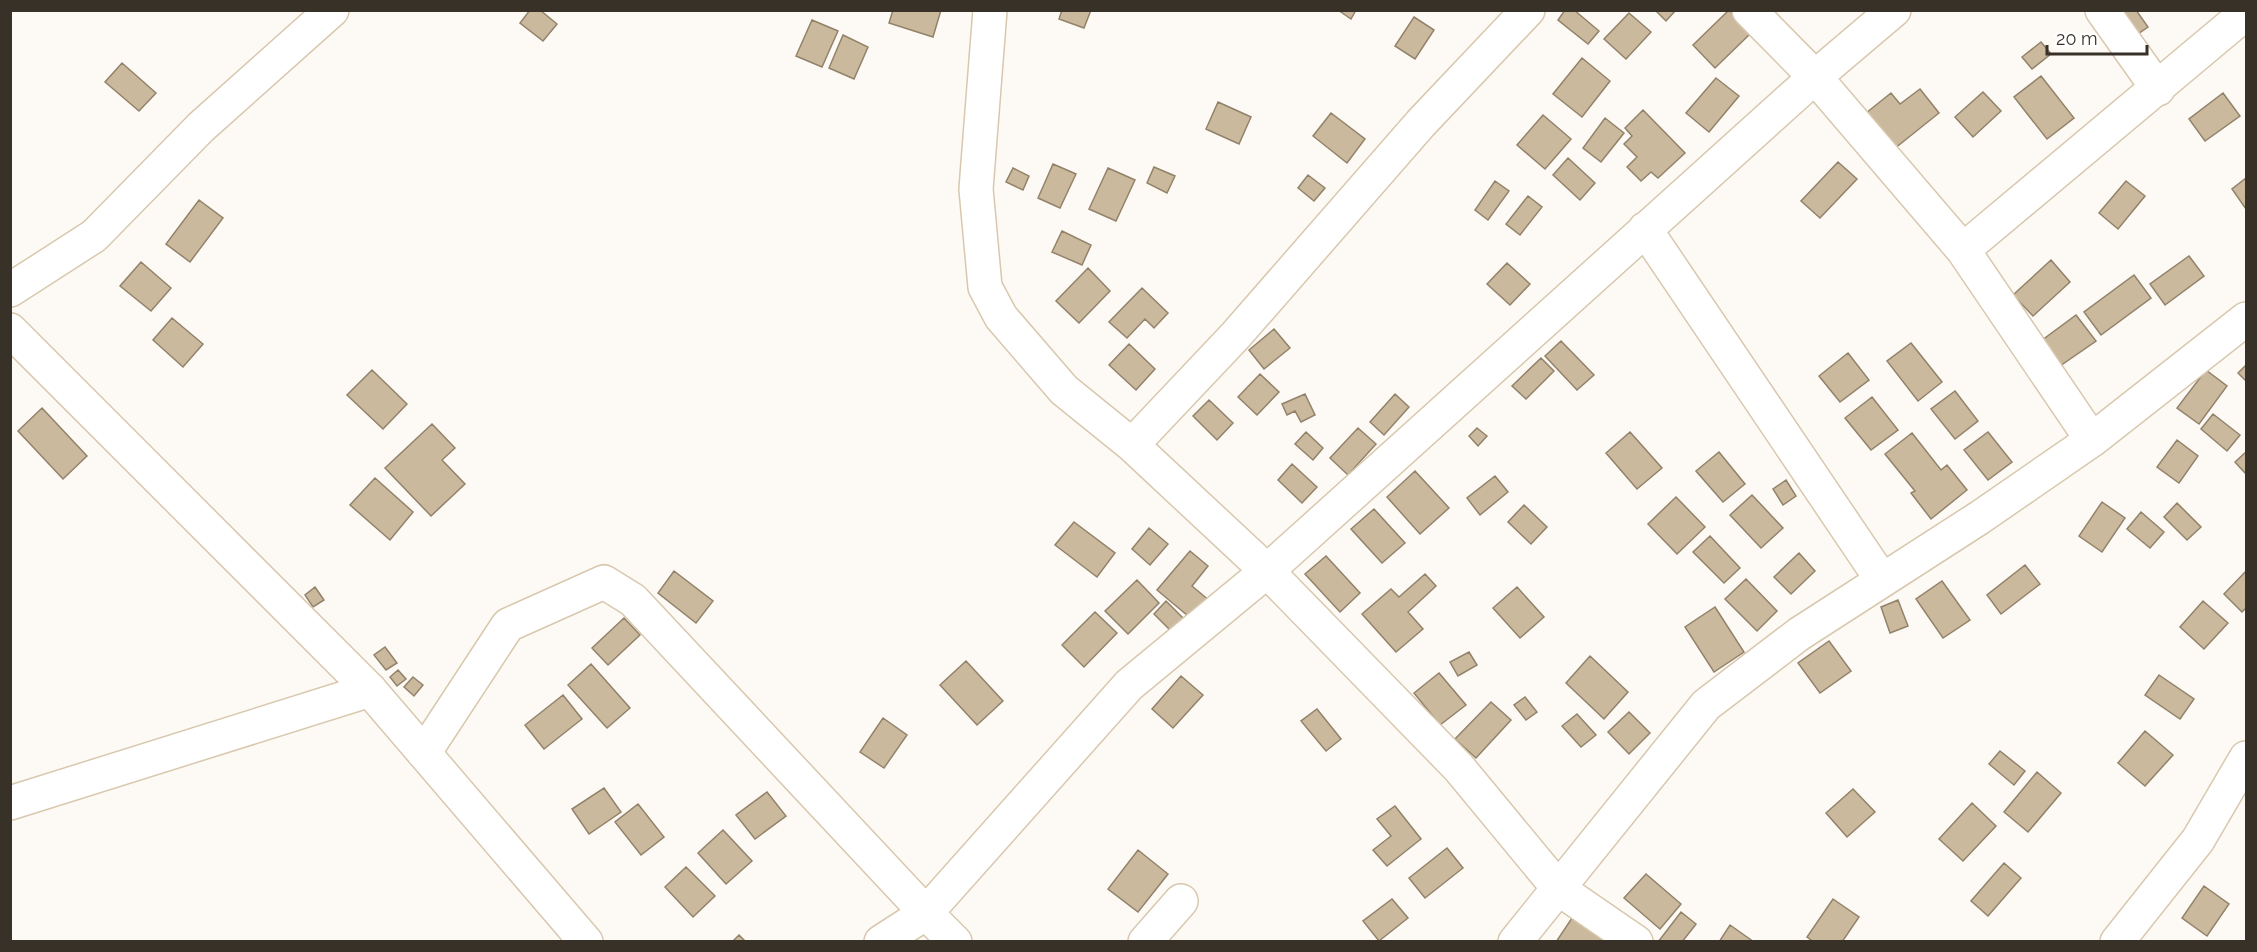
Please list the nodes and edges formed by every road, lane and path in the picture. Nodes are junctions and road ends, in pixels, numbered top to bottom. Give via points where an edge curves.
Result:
1 (332, 10) edge
2 (990, 10) edge
3 (1528, 10) edge
4 (1749, 10) edge
5 (1894, 10) edge
6 (2102, 10) edge
7 (2247, 13) edge
8 (1815, 77) junction
9 (2158, 89) junction
10 (1646, 229) junction
11 (1963, 250) junction
12 (10, 290) edge
13 (2247, 319) edge
14 (10, 330) edge
15 (2092, 440) junction
16 (1132, 445) junction
17 (1267, 571) junction
18 (1882, 580) junction
19 (370, 690) junction
20 (424, 753) junction
21 (2247, 758) edge
22 (10, 803) edge
23 (1559, 889) junction
24 (1181, 901) dead end
25 (926, 913) junction
26 (586, 942) edge
27 (881, 942) edge
28 (955, 942) edge
29 (1145, 942) edge
30 (1515, 942) edge
31 (1636, 942) edge
32 (2117, 942) edge

1 - 12 street via 201,128 94,236
2 - 16 street via 976,189 985,287 1001,317 1064,390
3 - 16 street via 1421,123 1236,335
4 - 8 street
5 - 8 street
6 - 9 street
7 - 9 street
8 - 10 street
8 - 11 street
9 - 11 street
10 - 17 street
10 - 18 street
11 - 15 street
13 - 15 street
14 - 19 street
15 - 18 street
16 - 17 street
17 - 23 street via 1459,768
17 - 25 street via 1129,685
18 - 23 street via 1799,634 1706,705
19 - 20 street
19 - 22 street
20 - 25 street via 508,625 604,582 633,600
20 - 26 street
21 - 32 street via 2198,840
23 - 30 street
23 - 31 street
24 - 29 street
25 - 27 street
25 - 28 street

